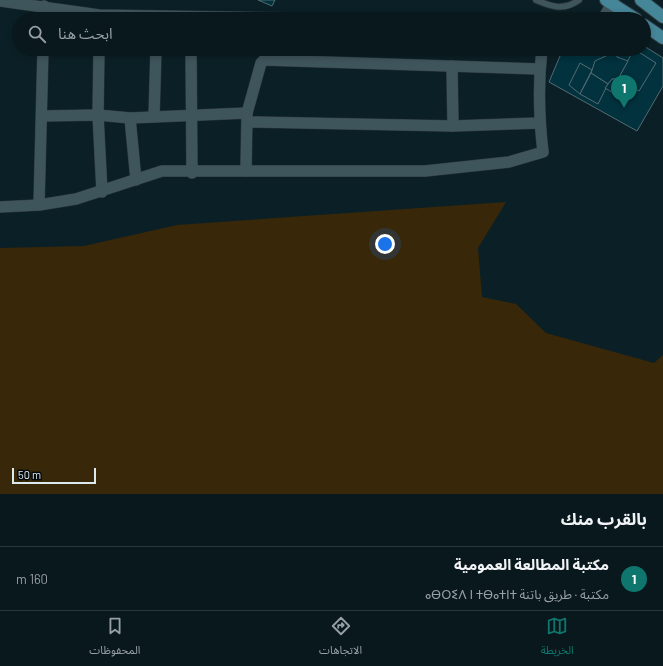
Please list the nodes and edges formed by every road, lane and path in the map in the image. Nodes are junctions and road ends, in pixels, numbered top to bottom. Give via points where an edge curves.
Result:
1 (536, 0) edge
2 (579, 0) edge
3 (641, 0) edge
4 (0, 1) edge
5 (611, 1) edge
6 (30, 2) edge
7 (44, 6) junction
8 (44, 12) edge
9 (74, 12) edge
10 (606, 12) edge
11 (626, 12) edge
12 (663, 17) edge
13 (651, 30) edge
14 (663, 38) edge
15 (43, 56) edge
16 (99, 56) edge
17 (156, 56) edge
18 (191, 56) edge
19 (541, 56) edge
20 (452, 66) junction
21 (539, 69) junction
22 (98, 115) junction
23 (42, 116) junction
24 (190, 116) junction
25 (154, 117) junction
26 (130, 118) junction
27 (247, 118) junction
28 (540, 123) junction
29 (453, 126) junction
30 (246, 171) junction
31 (192, 172) junction
32 (136, 180) junction
33 (102, 192) junction
34 (39, 204) junction
35 (0, 208) edge

1 - 2 lane via 563,8
3 - 12 main road
4 - 6 street
5 - 10 street
5 - 11 main road
6 - 7 street
7 - 8 street
7 - 9 street
13 - 14 main road
15 - 23 street
16 - 22 street
17 - 25 street
18 - 24 street
19 - 21 street
20 - 21 street
20 - 27 street via 264,60 261,63
20 - 29 street
21 - 28 street
22 - 23 street
22 - 26 street
22 - 33 street
23 - 34 street
24 - 25 street
24 - 27 street
24 - 31 street
25 - 26 street
26 - 32 street
27 - 29 street
27 - 30 street
28 - 29 street
28 - 30 street via 543,152 509,162 425,171
30 - 31 street
31 - 32 street via 162,171
32 - 33 street
33 - 34 street via 76,199
34 - 35 street

